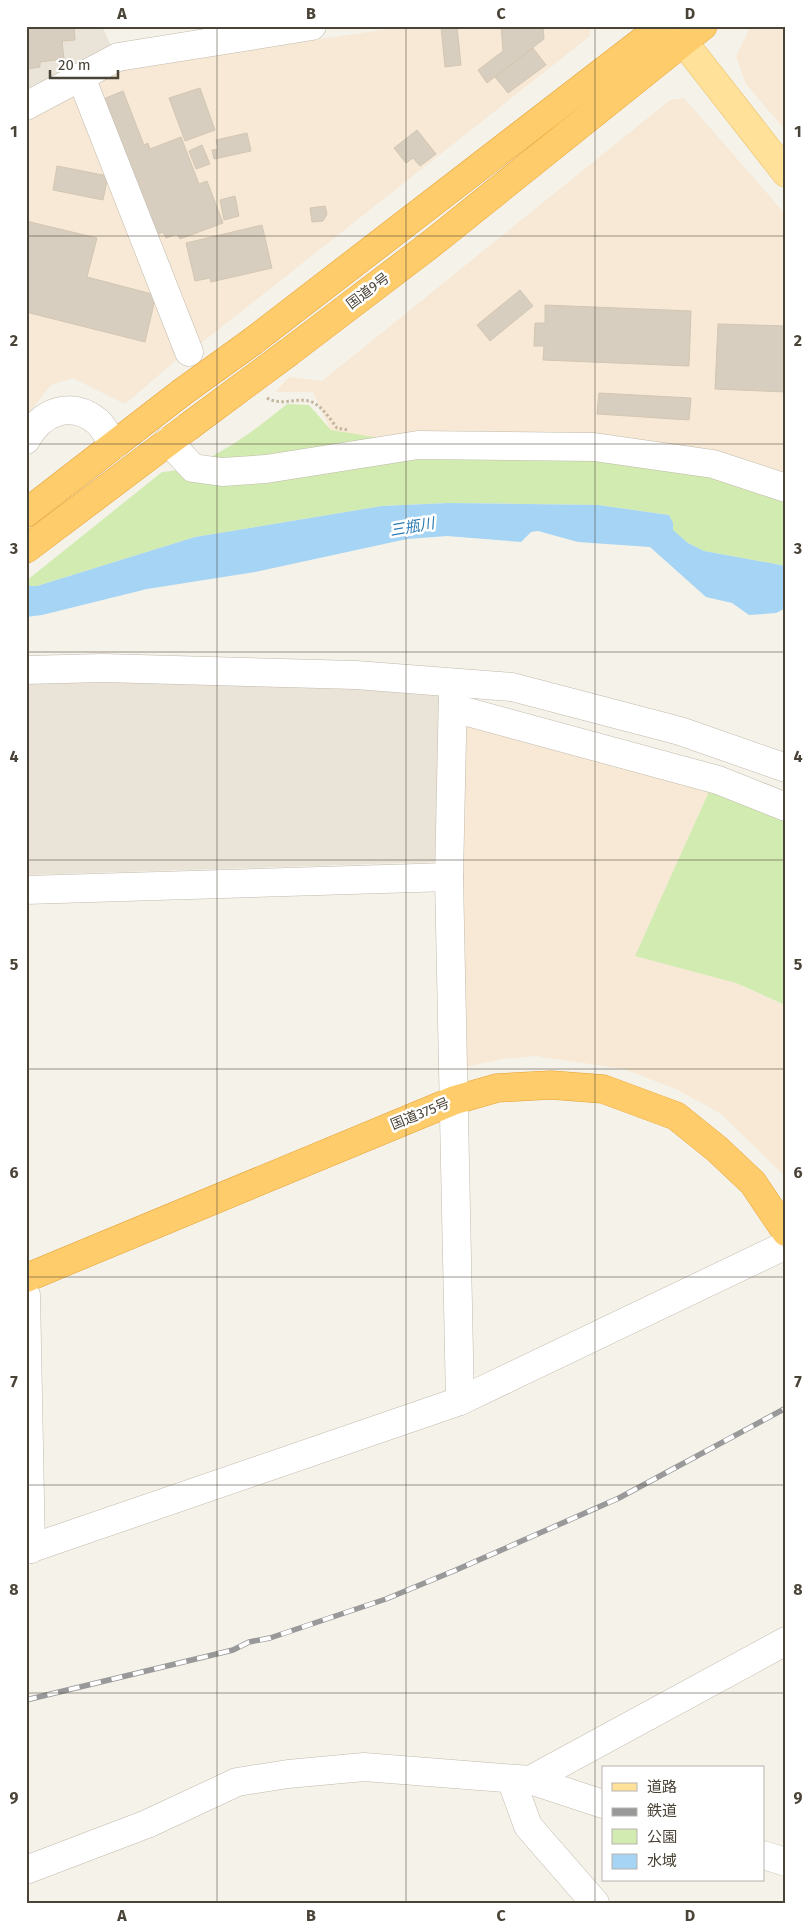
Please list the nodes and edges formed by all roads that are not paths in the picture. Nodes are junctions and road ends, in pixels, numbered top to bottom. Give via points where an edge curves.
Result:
1 (312, 26) edge
2 (662, 26) edge
3 (281, 29) edge
4 (686, 32) edge
5 (81, 77) junction
6 (26, 106) edge
7 (786, 174) edge
8 (189, 352) dead end
9 (178, 434) junction
10 (26, 440) edge
11 (114, 444) junction
12 (786, 488) edge
13 (26, 513) edge
14 (26, 549) edge
15 (26, 670) edge
16 (453, 695) junction
17 (786, 768) edge
18 (786, 807) edge
19 (449, 878) junction
20 (26, 890) edge
21 (455, 1100) junction
22 (786, 1232) edge
23 (786, 1244) edge
24 (26, 1278) edge
25 (26, 1295) edge
26 (460, 1401) junction
27 (29, 1549) edge
28 (786, 1641) edge
29 (521, 1779) junction
30 (602, 1804) edge
31 (764, 1855) edge
32 (786, 1862) edge
33 (26, 1870) edge
34 (595, 1903) edge

1 - 3 street
2 - 11 highway, bridge
3 - 5 street via 118,57
4 - 7 main road
4 - 9 highway, 国道9号, bridge via 430,244
5 - 6 street
5 - 8 street
9 - 12 street via 193,468 222,472 266,469 418,445 594,447 713,464
9 - 14 highway, 国道9号
10 - 11 street via 39,422 54,411 77,411 98,422
11 - 13 highway
15 - 16 street via 103,668 356,675
16 - 17 street via 512,687 680,731
16 - 18 street via 718,780
16 - 19 street
19 - 20 street
19 - 21 street
21 - 22 highway, 国道375号 via 497,1088 551,1085 603,1089 676,1116 717,1148 753,1183
21 - 24 highway, 国道375号
21 - 26 street
23 - 26 street
25 - 27 street
26 - 27 street
28 - 29 street
29 - 30 street
29 - 33 street via 364,1767 237,1782 139,1828
29 - 34 street via 528,1826
31 - 32 street

